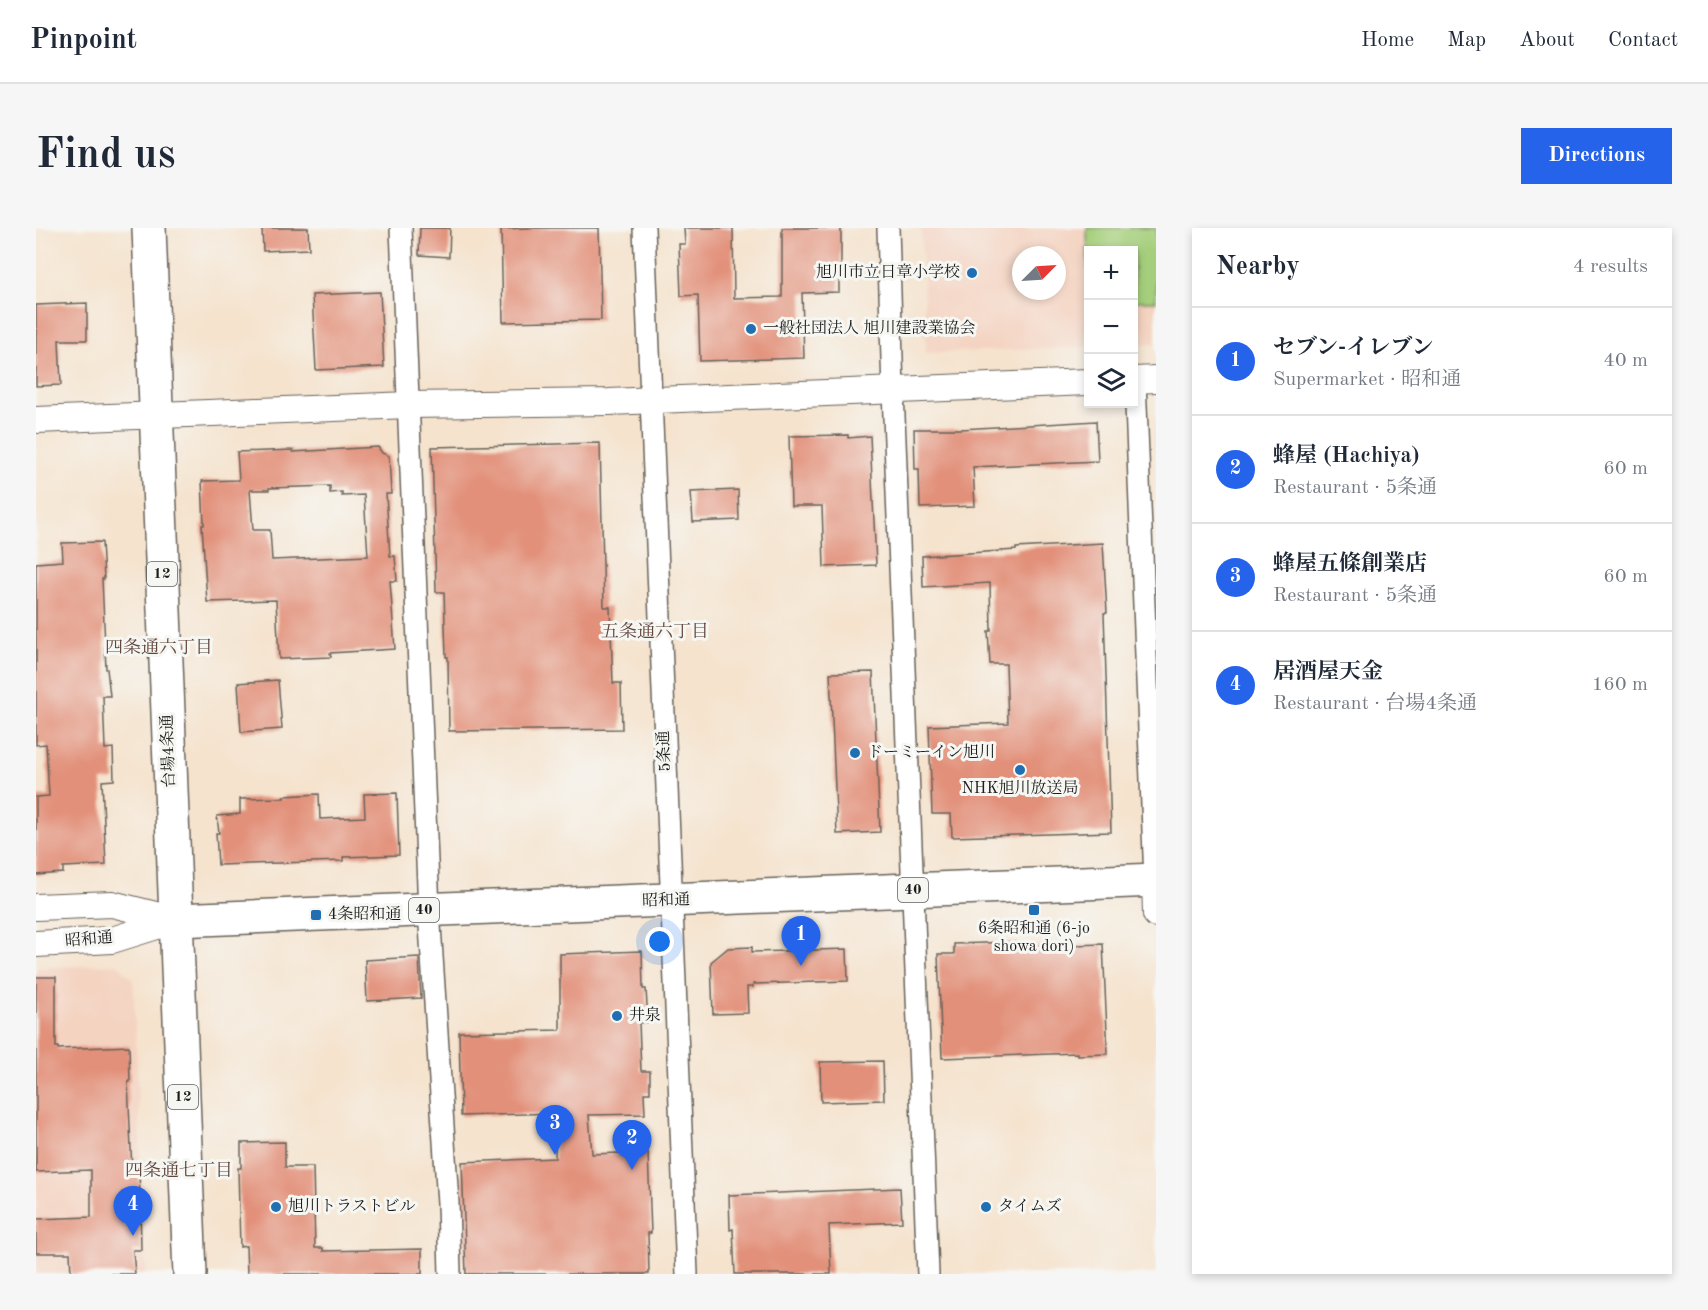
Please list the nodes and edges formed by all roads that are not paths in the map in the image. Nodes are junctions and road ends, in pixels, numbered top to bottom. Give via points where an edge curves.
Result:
1 (149, 228) edge
2 (402, 228) edge
3 (644, 228) edge
4 (888, 228) edge
5 (1142, 380) edge
6 (1084, 382) edge
7 (893, 390) junction
8 (650, 400) junction
9 (409, 405) junction
10 (156, 415) junction
11 (36, 420) edge
12 (1155, 880) edge
13 (913, 890) junction
14 (672, 901) junction
15 (36, 907) edge
16 (429, 910) junction
17 (1156, 914) edge
18 (176, 920) junction
19 (36, 944) edge
20 (190, 1274) edge
21 (450, 1274) edge
22 (687, 1274) edge
23 (928, 1274) edge

1 - 10 highway, 台場4条通 / 12
2 - 9 street
3 - 8 street, 5条通
4 - 7 street
5 - 12 street
6 - 7 street
7 - 8 street
7 - 13 street
8 - 9 street
8 - 14 street, 5条通
9 - 10 street
9 - 16 street
10 - 11 street
10 - 18 highway, 台場4条通 / 12
12 - 13 highway, 昭和通 / 40
12 - 17 street
13 - 14 highway, 昭和通 / 40
13 - 23 street
14 - 16 highway, 昭和通 / 40
14 - 22 street, 5条通
15 - 18 street, 昭和通 via 112,904
16 - 18 highway, 昭和通 / 40
16 - 21 street
18 - 19 street, 昭和通 via 112,940
18 - 20 highway, 台場4条通 / 12

